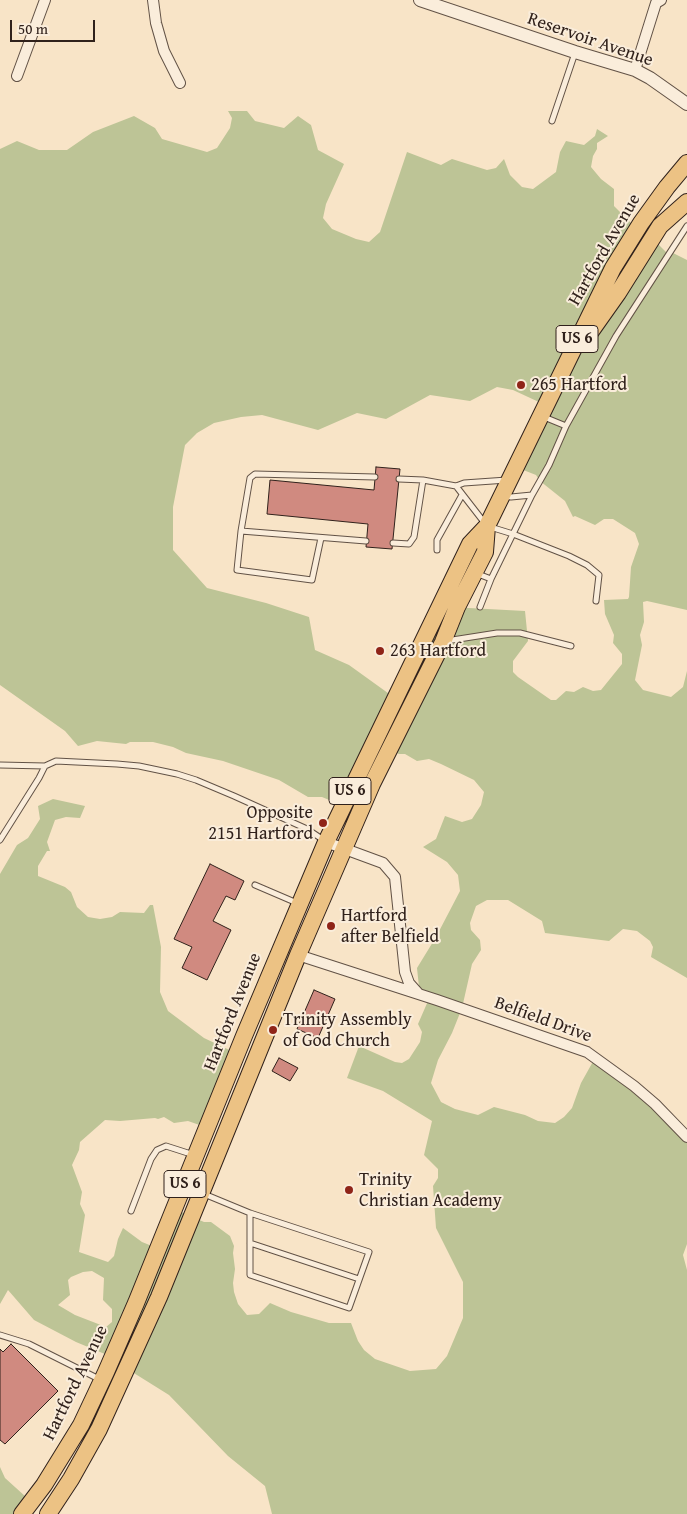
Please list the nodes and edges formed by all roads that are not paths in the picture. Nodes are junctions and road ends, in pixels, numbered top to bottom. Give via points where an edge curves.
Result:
1 (45, 0) edge
2 (154, 0) edge
3 (420, 0) edge
4 (655, 1) edge
5 (575, 52) junction
6 (635, 70) junction
7 (17, 76) dead end
8 (180, 83) dead end
9 (687, 104) edge
10 (552, 121) dead end
11 (687, 162) edge
12 (687, 202) edge
13 (687, 226) edge
14 (559, 377) junction
15 (541, 416) junction
16 (566, 426) junction
17 (375, 477) dead end
18 (399, 479) dead end
19 (422, 480) junction
20 (510, 480) junction
21 (456, 486) junction
22 (462, 495) junction
23 (532, 495) junction
24 (502, 496) junction
25 (487, 526) junction
26 (241, 531) junction
27 (513, 534) junction
28 (321, 538) junction
29 (366, 541) dead end
30 (393, 542) dead end
31 (437, 550) dead end
32 (475, 572) junction
33 (491, 579) junction
34 (596, 601) dead end
35 (480, 608) dead end
36 (443, 642) junction
37 (571, 646) dead end
38 (0, 765) edge
39 (45, 766) junction
40 (0, 840) edge
41 (326, 842) junction
42 (344, 849) junction
43 (255, 885) dead end
44 (300, 904) junction
45 (298, 955) junction
46 (420, 995) junction
47 (687, 1137) edge
48 (196, 1156) junction
49 (202, 1193) junction
50 (131, 1211) dead end
51 (250, 1213) junction
52 (250, 1243) junction
53 (359, 1279) junction
54 (0, 1335) edge
55 (102, 1380) junction
56 (22, 1514) edge
57 (48, 1514) edge

1 - 7 street
2 - 8 street via 156,24 164,51
3 - 5 street, Reservoir Avenue
4 - 6 street
5 - 6 street, Reservoir Avenue
5 - 10 lane
6 - 9 street, Reservoir Avenue
11 - 14 highway, Hartford Avenue / US 6 via 641,223 613,268
12 - 14 highway via 660,226
13 - 16 lane via 616,336
14 - 15 highway, Hartford Avenue / US 6
15 - 16 lane
15 - 20 highway, Hartford Avenue / US 6
16 - 23 lane via 550,465
17 - 26 lane via 256,474 250,478
18 - 19 lane
19 - 21 lane
19 - 30 lane via 414,537 409,544
20 - 21 lane
20 - 24 highway, Hartford Avenue / US 6
21 - 22 lane
22 - 25 lane
22 - 31 lane via 437,540
23 - 24 lane
23 - 27 lane
24 - 25 highway, Hartford Avenue / US 6
25 - 27 lane
25 - 32 highway, Hartford Avenue / US 6 via 485,552
25 - 41 highway, Hartford Avenue / US 6 via 470,544
26 - 28 lane
26 - 28 lane via 237,570 312,580
27 - 33 lane
27 - 34 lane via 587,565 599,575
28 - 29 lane
32 - 33 lane
32 - 36 highway, Hartford Avenue / US 6
33 - 35 lane
36 - 37 lane via 497,633 520,633
36 - 42 highway, Hartford Avenue / US 6 via 372,784
38 - 39 lane
39 - 40 lane
39 - 41 lane via 56,761 117,764 177,774 307,829
41 - 42 street
41 - 44 highway, Hartford Avenue / US 6
42 - 45 highway, Hartford Avenue / US 6
42 - 46 street via 383,863 394,878 405,972 409,983
43 - 44 lane
44 - 48 highway, Hartford Avenue / US 6
45 - 46 street, Belfield Drive
45 - 49 highway, Hartford Avenue / US 6
46 - 47 street, Belfield Drive via 587,1052 634,1086
48 - 50 lane via 166,1146 157,1150
48 - 55 highway, Hartford Avenue / US 6
49 - 51 lane
49 - 57 highway, Hartford Avenue / US 6 via 160,1297 103,1421
51 - 52 lane
51 - 53 lane via 369,1252
52 - 53 lane
52 - 53 lane via 250,1275 349,1308
54 - 55 lane via 29,1344
55 - 56 highway, Hartford Avenue / US 6 via 81,1425

